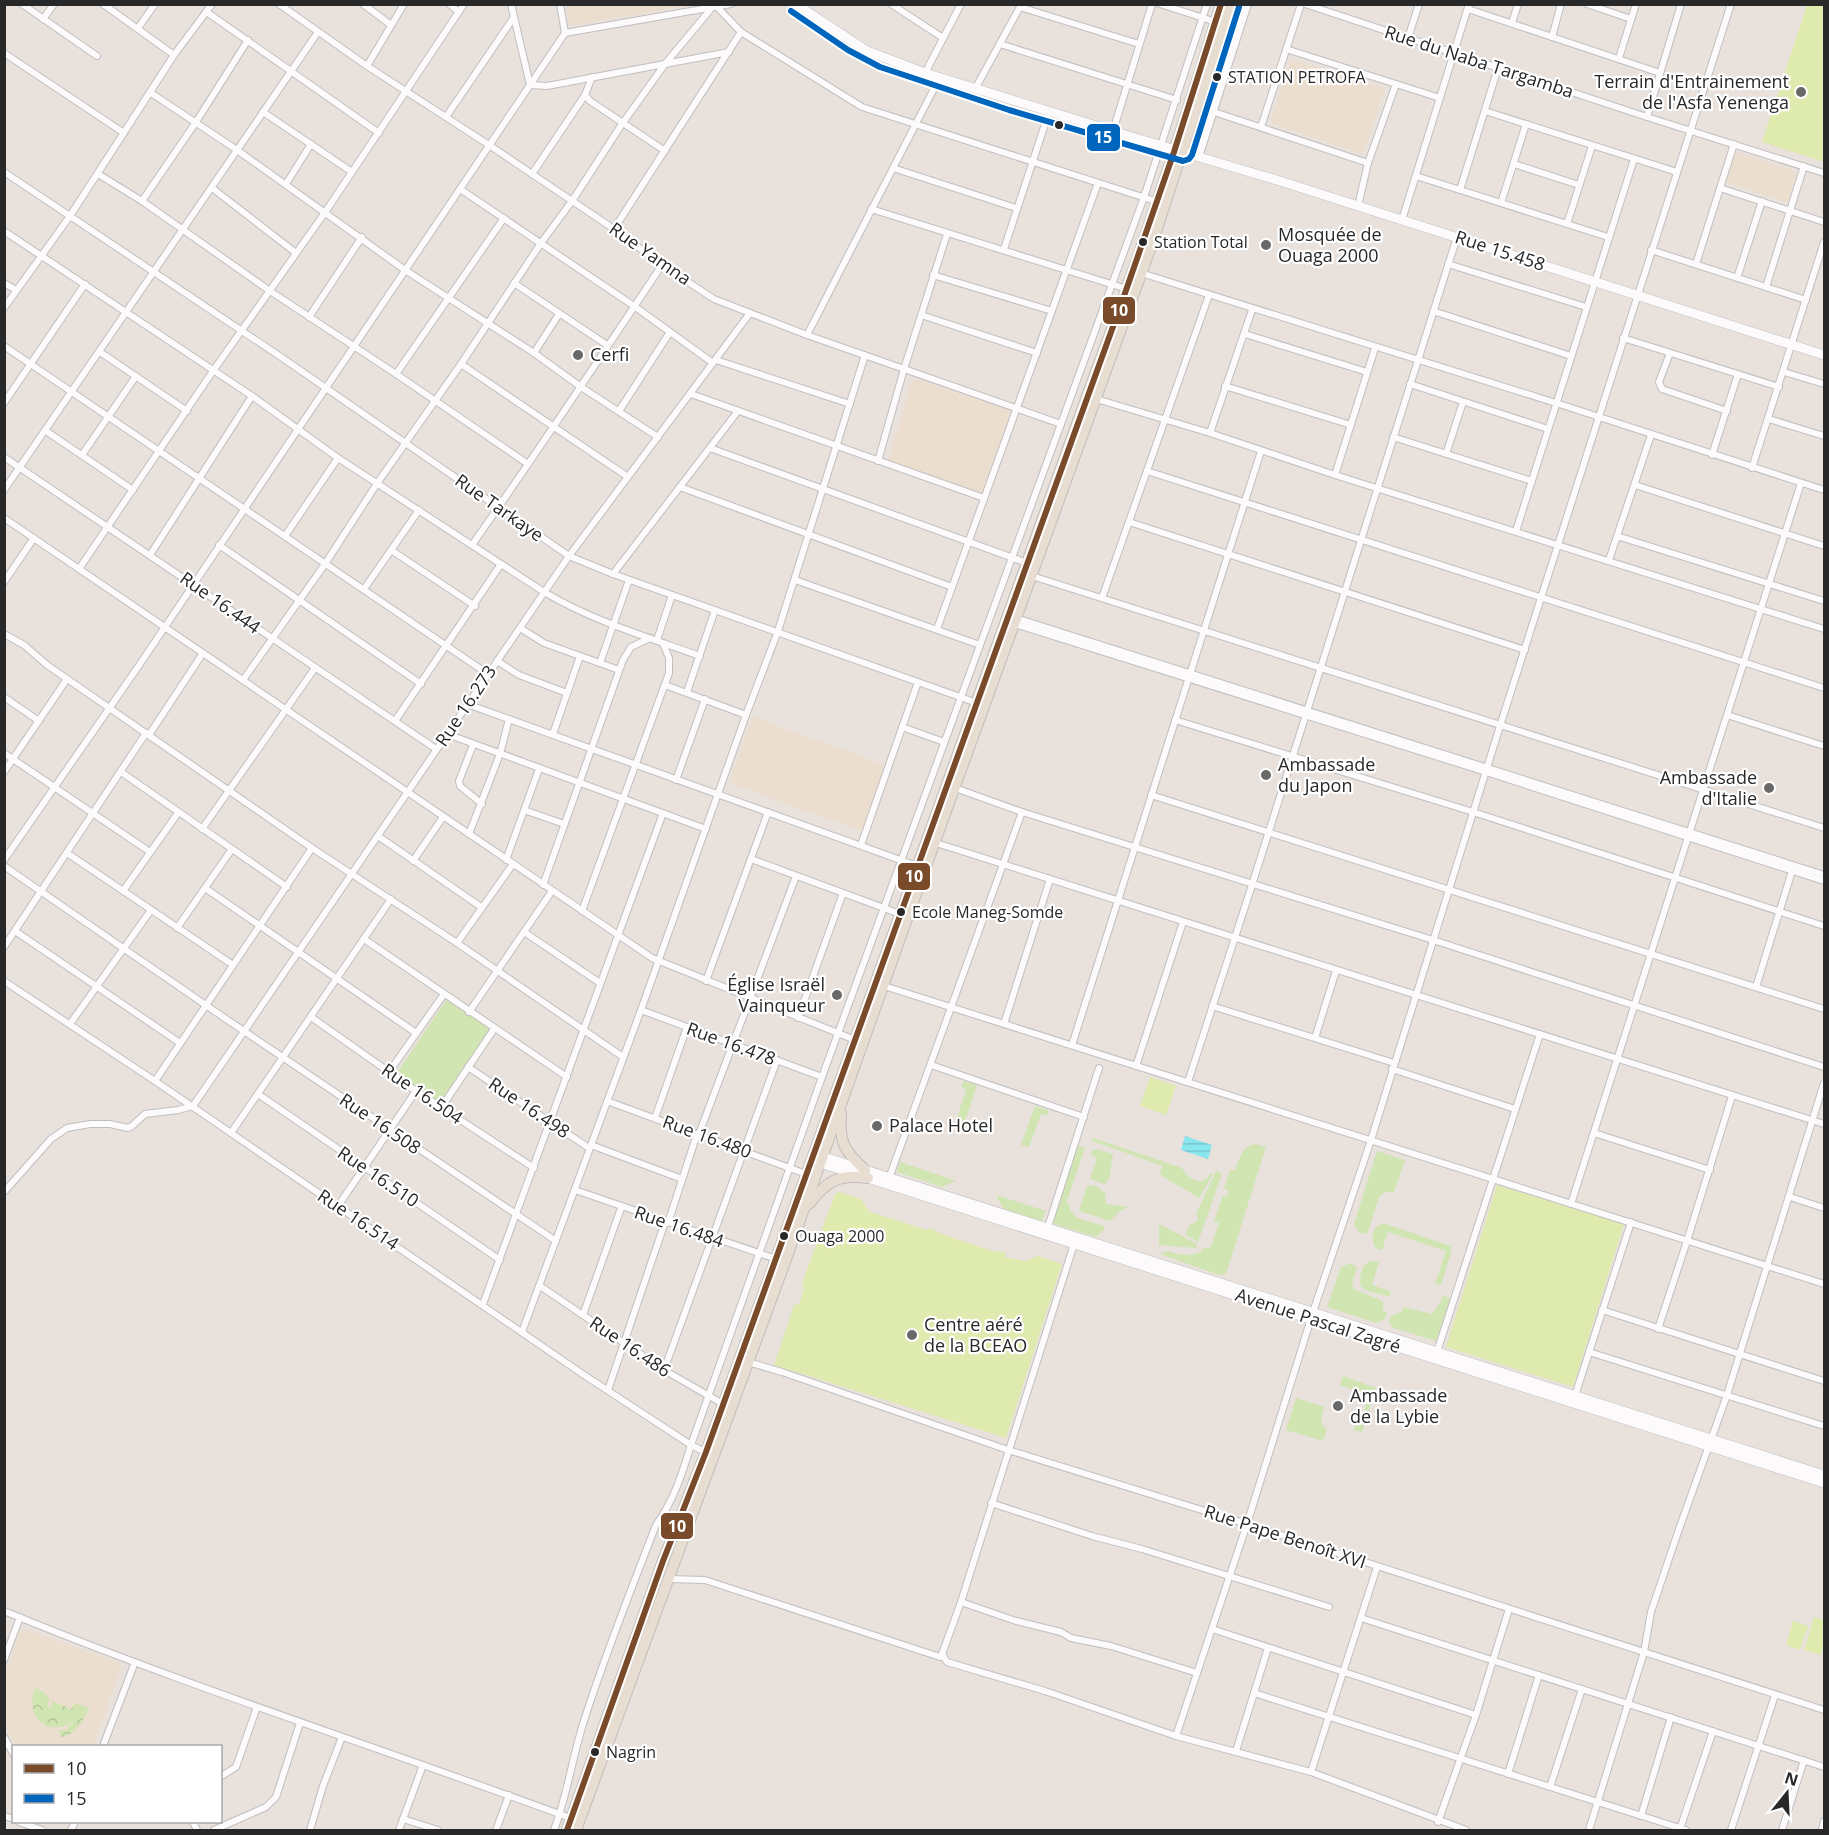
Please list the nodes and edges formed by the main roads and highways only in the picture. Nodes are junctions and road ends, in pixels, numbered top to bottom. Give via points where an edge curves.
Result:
1 (796, 4) edge
2 (1221, 4) edge
3 (1230, 4) edge
4 (1179, 151) junction
5 (1824, 355) edge
6 (1091, 397) junction
7 (1011, 619) junction
8 (931, 842) junction
9 (879, 985) junction
10 (842, 1102) junction
11 (817, 1159) junction
12 (866, 1174) junction
13 (802, 1211) junction
14 (1046, 1232) junction
15 (780, 1261) junction
16 (1312, 1316) junction
17 (1710, 1442) junction
18 (710, 1453) junction
19 (1824, 1475) edge
20 (1824, 1483) edge
21 (576, 1824) edge
22 (567, 1830) edge

1 - 4 main road, Rue 15.458 via 867,51 925,73
2 - 4 main road
3 - 4 main road
4 - 5 main road, Rue 15.458
4 - 6 main road
4 - 6 main road via 1141,273
6 - 7 main road via 1027,562
6 - 7 main road via 1032,576
7 - 8 main road via 977,703
7 - 8 main road via 955,788
8 - 9 main road
8 - 9 main road via 917,866
9 - 10 main road
9 - 11 main road via 855,1040
10 - 11 main road
10 - 12 main road via 842,1142
11 - 12 main road, Avenue Pascal Zagré
11 - 13 main road
11 - 15 main road via 806,1174
12 - 13 main road via 833,1180
12 - 14 main road, Avenue Pascal Zagré
13 - 15 main road
14 - 16 main road, Avenue Pascal Zagré
14 - 16 main road, Avenue Pascal Zagré via 1074,1244
15 - 18 main road via 747,1362
15 - 18 main road via 723,1404
16 - 17 main road, Avenue Pascal Zagré
17 - 19 main road, Avenue Pascal Zagré
17 - 20 main road, Avenue Pascal Zagré
18 - 21 main road via 669,1579
18 - 21 main road via 663,1561
21 - 22 main road

